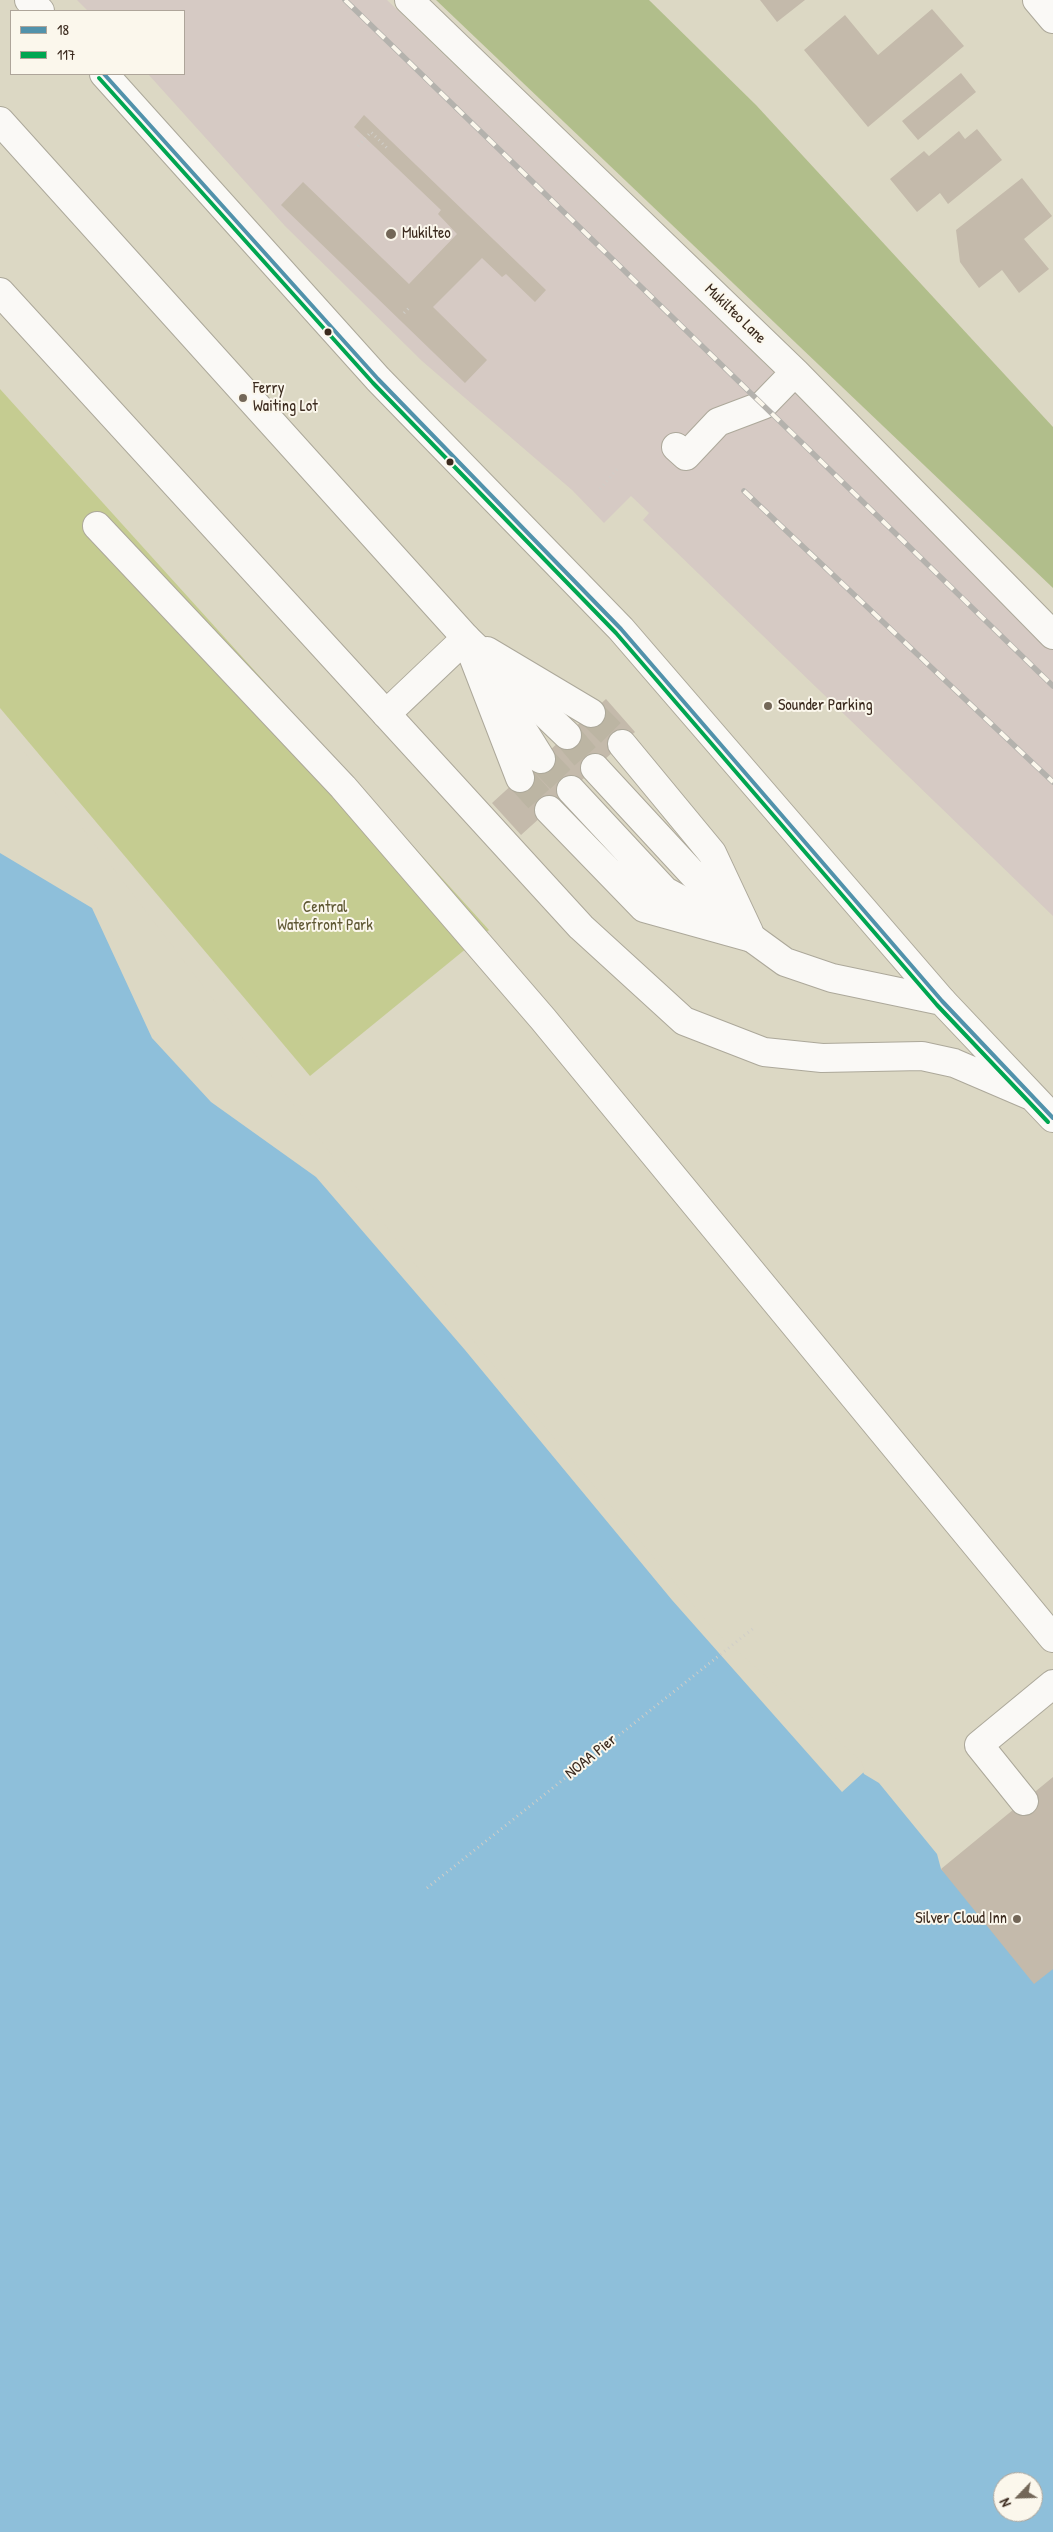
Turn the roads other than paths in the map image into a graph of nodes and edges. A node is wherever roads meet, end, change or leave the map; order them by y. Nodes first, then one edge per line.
1 (29, 0) edge
2 (409, 0) edge
3 (1037, 0) edge
4 (39, 10) edge
5 (1053, 19) edge
6 (105, 75) edge
7 (0, 121) edge
8 (0, 292) edge
9 (796, 372) junction
10 (676, 447) dead end
11 (97, 526) dead end
12 (1053, 635) edge
13 (466, 638) junction
14 (591, 713) tunnel mouth
15 (386, 714) junction
16 (567, 735) tunnel mouth
17 (622, 744) tunnel mouth
18 (541, 759) tunnel mouth
19 (595, 768) tunnel mouth
20 (520, 778) tunnel mouth
21 (571, 790) tunnel mouth
22 (550, 810) tunnel mouth
23 (752, 938) junction
24 (942, 1002) junction
25 (1031, 1096) junction
26 (1053, 1118) edge
27 (1053, 1638) edge
28 (1053, 1684) edge
29 (1024, 1801) dead end

1 - 4 main road
2 - 9 main road, Mukilteo Lane
3 - 5 main road
6 - 24 main road
7 - 13 main road
8 - 15 main road
9 - 10 main road
9 - 12 main road, Mukilteo Lane
11 - 27 main road
13 - 14 main road
13 - 15 main road
13 - 16 main road
13 - 18 main road
13 - 20 main road
15 - 25 main road
17 - 23 main road
19 - 23 main road
21 - 23 main road
22 - 23 main road
23 - 24 main road
24 - 25 main road
25 - 26 main road
28 - 29 main road

